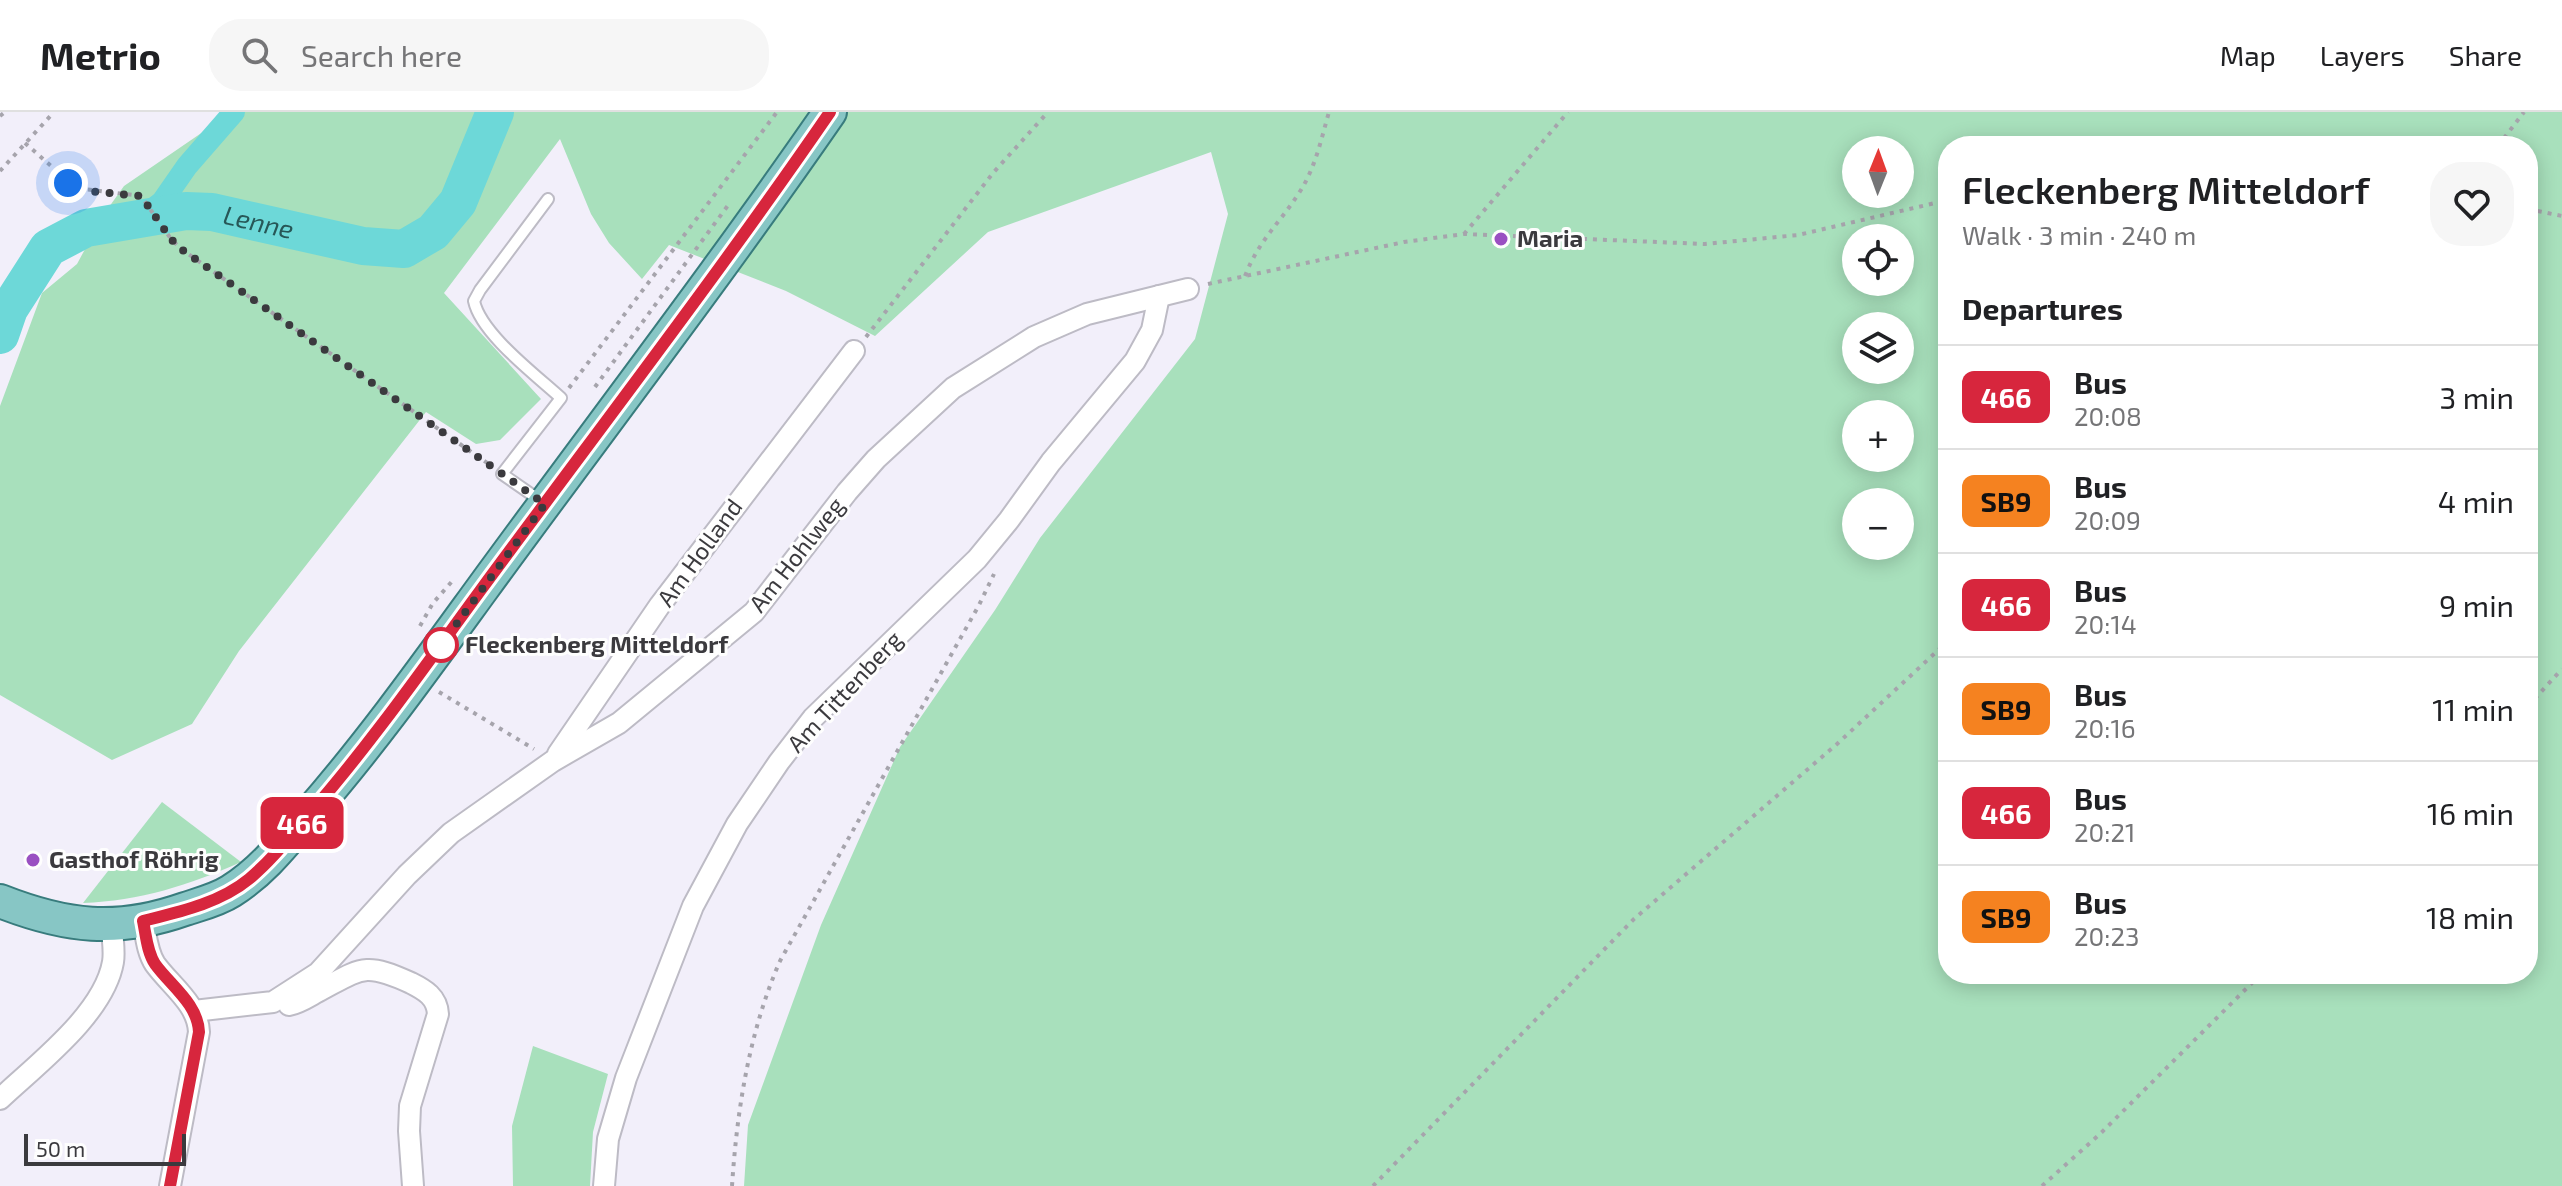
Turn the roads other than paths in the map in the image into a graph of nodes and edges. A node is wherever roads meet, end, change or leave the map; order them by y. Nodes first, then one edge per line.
1 (830, 112) edge
2 (548, 199) dead end
3 (1188, 289) road end
4 (1159, 296) junction
5 (854, 351) road end
6 (545, 504) junction
7 (553, 761) junction
8 (0, 901) edge
9 (128, 923) junction
10 (273, 1002) junction
11 (194, 1011) junction
12 (0, 1099) edge
13 (170, 1186) edge
14 (413, 1186) edge
15 (604, 1186) edge

1 - 6 main road
2 - 6 lane
3 - 4 street, Am Hohlweg
4 - 7 street, Am Hohlweg
4 - 15 street, Am Tittenberg
5 - 7 street, Am Holland
6 - 9 main road
7 - 10 street, Am Hohlweg
8 - 9 main road
9 - 11 street
9 - 12 street
10 - 11 street, Am Hohlweg
10 - 14 street
11 - 13 street

